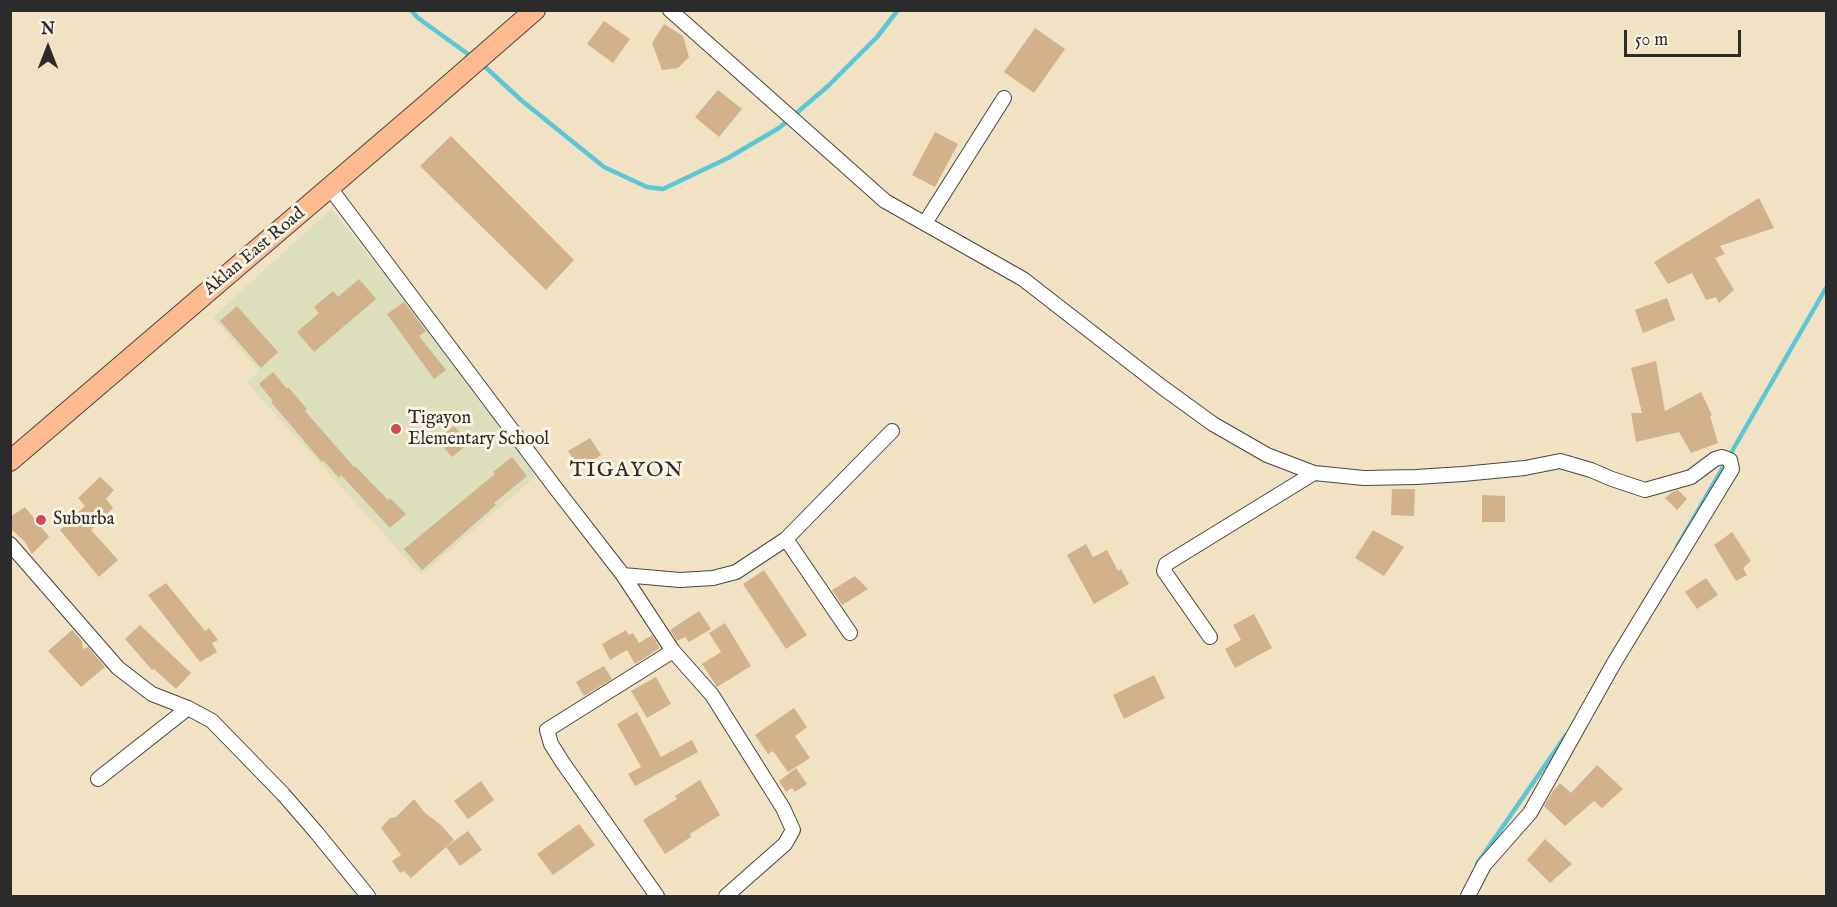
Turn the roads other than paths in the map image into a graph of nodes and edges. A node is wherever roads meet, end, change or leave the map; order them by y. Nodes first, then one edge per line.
1 (535, 10) edge
2 (670, 10) edge
3 (1004, 98) dead end
4 (330, 188) junction
5 (926, 224) junction
6 (892, 431) dead end
7 (10, 461) edge
8 (1314, 474) junction
9 (786, 540) junction
10 (10, 544) edge
11 (623, 575) junction
12 (850, 633) dead end
13 (1210, 637) dead end
14 (673, 651) junction
15 (188, 708) junction
16 (98, 779) dead end
17 (368, 897) edge
18 (657, 897) edge
19 (726, 897) edge
20 (1468, 897) edge

1 - 4 main road, Aklan East Road
2 - 5 street
3 - 5 street
4 - 7 main road, Aklan East Road
4 - 11 street
5 - 8 street
6 - 9 street
8 - 13 street
8 - 20 street
9 - 11 street
9 - 12 street
10 - 15 street
11 - 14 street
14 - 18 street
14 - 19 street
15 - 16 street
15 - 17 street

